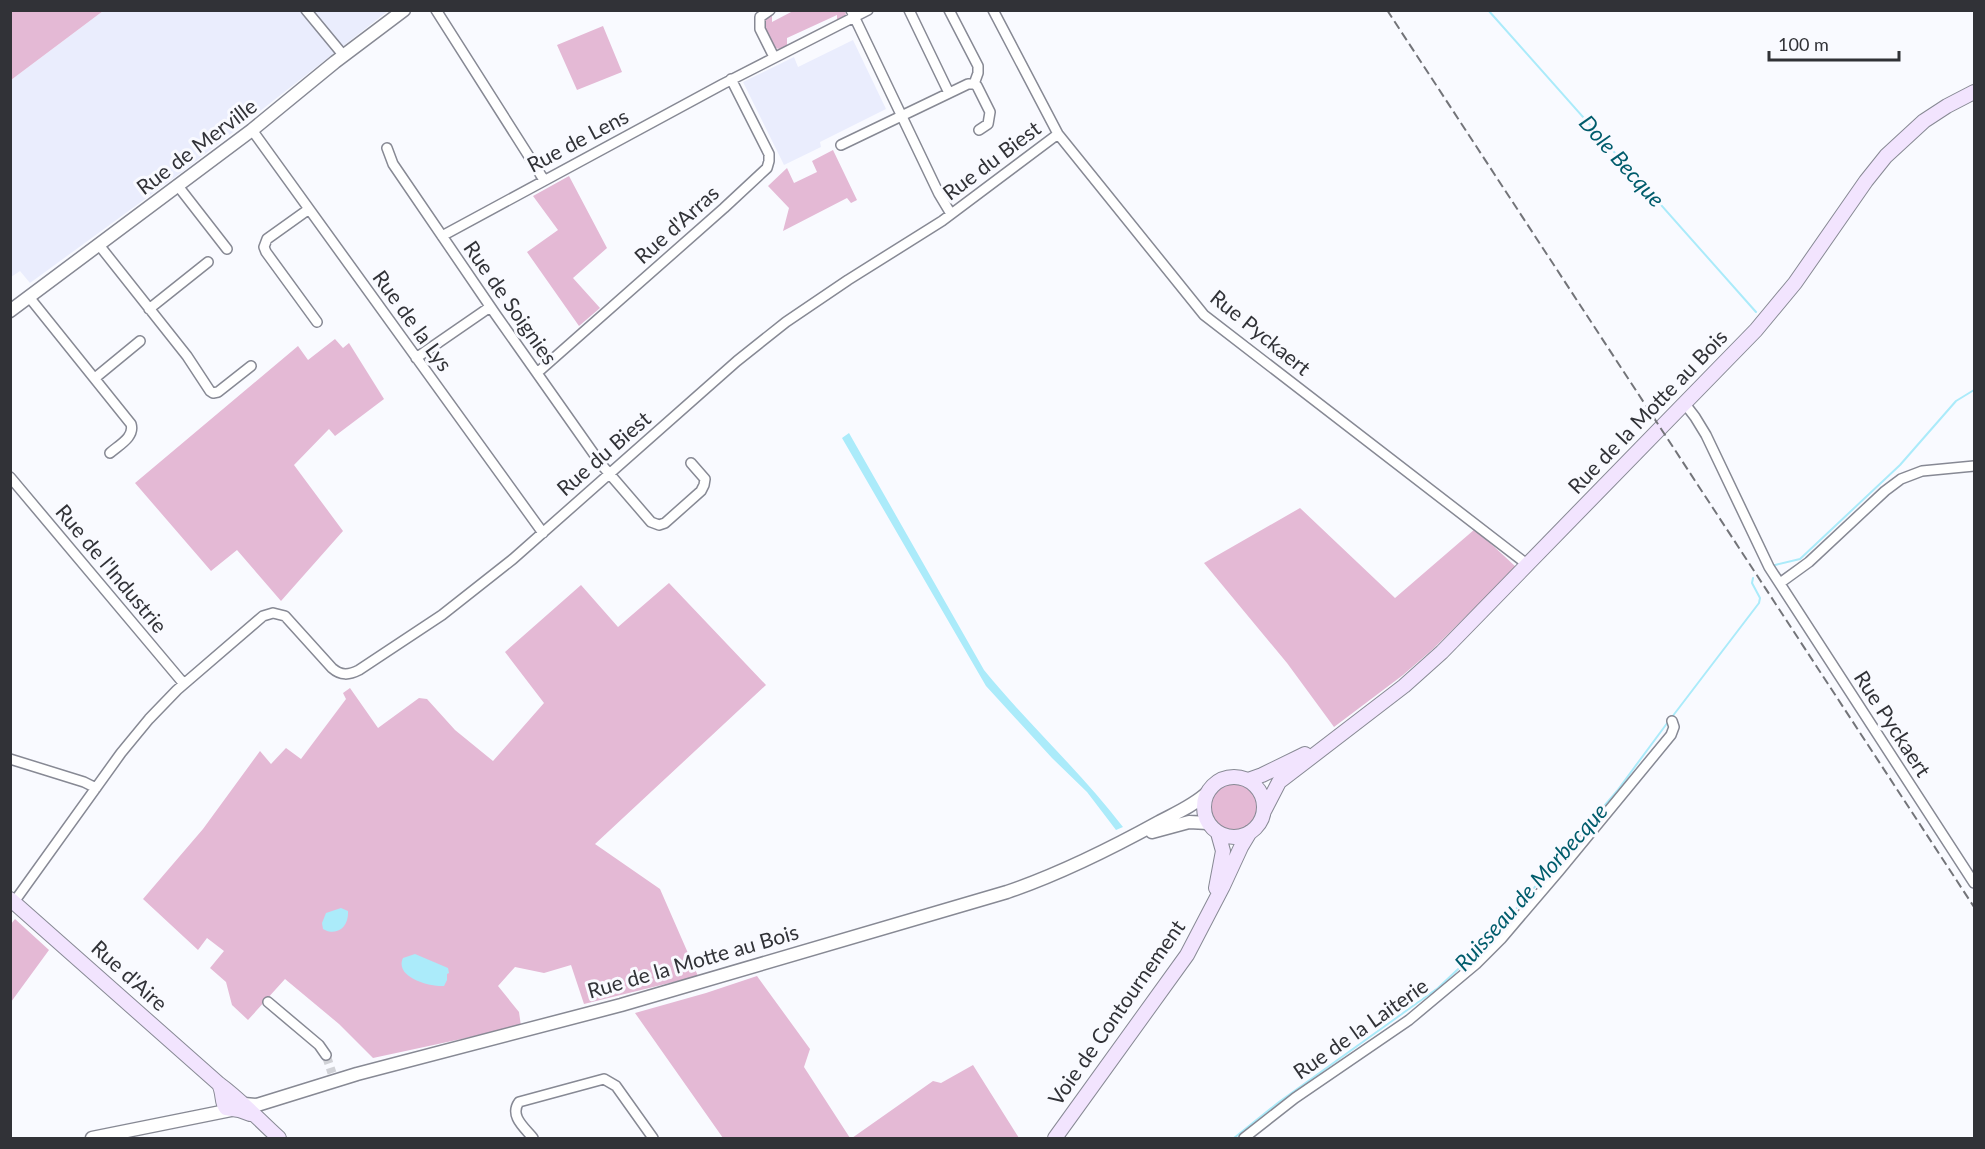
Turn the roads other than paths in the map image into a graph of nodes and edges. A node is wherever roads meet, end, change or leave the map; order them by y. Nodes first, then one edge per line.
1 (306, 10) edge
2 (404, 10) edge
3 (436, 10) edge
4 (770, 10) edge
5 (868, 10) edge
6 (909, 10) edge
7 (949, 10) edge
8 (993, 10) edge
9 (852, 14) edge
10 (344, 56) junction
11 (774, 57) junction
12 (731, 79) junction
13 (974, 84) junction
14 (1974, 92) edge
15 (950, 93) junction
16 (901, 116) junction
17 (252, 130) junction
18 (979, 130) dead end
19 (1058, 134) junction
20 (841, 145) dead end
21 (387, 148) dead end
22 (544, 180) junction
23 (178, 186) junction
24 (309, 209) junction
25 (951, 214) junction
26 (442, 236) junction
27 (99, 244) junction
28 (227, 249) dead end
29 (207, 262) dead end
30 (29, 297) junction
31 (490, 307) junction
32 (149, 309) junction
33 (10, 311) edge
34 (317, 322) dead end
35 (140, 341) dead end
36 (416, 358) junction
37 (251, 366) dead end
38 (537, 373) junction
39 (95, 378) junction
40 (1685, 404) junction
41 (110, 453) dead end
42 (691, 463) dead end
43 (1974, 466) edge
44 (609, 475) junction
45 (10, 477) edge
46 (543, 533) junction
47 (1528, 565) junction
48 (1780, 583) junction
49 (184, 684) junction
50 (1672, 721) dead end
51 (1328, 742) junction
52 (10, 759) edge
53 (1248, 780) junction
54 (96, 788) junction
55 (1207, 793) junction
56 (1264, 811) junction
57 (1214, 828) junction
58 (1250, 832) junction
59 (1133, 837) junction
60 (1974, 883) edge
61 (12, 901) edge
62 (1211, 910) junction
63 (268, 1002) dead end
64 (326, 1055) tunnel mouth
65 (240, 1106) junction
66 (92, 1138) edge
67 (279, 1138) edge
68 (533, 1138) edge
69 (653, 1138) edge
70 (1055, 1138) edge
71 (1244, 1138) edge

1 - 10 street
2 - 10 street, Rue de Merville
3 - 22 street
4 - 11 street
5 - 9 street, Rue de Lens
6 - 15 street
7 - 13 street
8 - 19 street, Rue Pyckaert
9 - 11 street, Rue de Lens
9 - 16 street
10 - 17 street, Rue de Merville
11 - 12 street, Rue de Lens
12 - 22 street, Rue de Lens
12 - 38 street, Rue d'Arras
13 - 15 street
13 - 18 street
14 - 40 main road, Rue de la Motte au Bois
15 - 16 street
16 - 20 street
16 - 25 street
17 - 23 street, Rue de Merville
17 - 24 street, Rue de la Lys
19 - 25 street, Rue du Biest
19 - 47 street, Rue Pyckaert
21 - 26 street, Rue de Soignies
22 - 26 street, Rue de Lens
23 - 27 street, Rue de Merville
23 - 28 street
24 - 34 street
24 - 36 street, Rue de la Lys
25 - 44 street, Rue du Biest
26 - 31 street, Rue de Soignies
27 - 30 street, Rue de Merville
27 - 32 street
29 - 32 street
30 - 33 street, Rue de Merville
30 - 39 street
31 - 36 street
31 - 38 street, Rue de Soignies
32 - 37 street
35 - 39 street
36 - 46 street, Rue de la Lys
38 - 44 street, Rue de Soignies
39 - 41 street
40 - 47 main road, Rue de la Motte au Bois
40 - 48 street, Rue Pyckaert
42 - 44 street, Rue de Soignies
43 - 48 street
44 - 46 street, Rue du Biest
45 - 49 street, Rue de l'Industrie
46 - 49 street, Rue du Biest
47 - 51 main road, Rue de la Motte au Bois
48 - 60 street, Rue Pyckaert
49 - 54 street
50 - 71 street, Rue de la Laiterie
51 - 53 main road, Rue de la Motte au Bois
51 - 56 main road, Rue de la Motte au Bois
52 - 54 street
53 - 55 main road
53 - 56 main road
54 - 61 street
55 - 57 main road
55 - 59 street, Rue de la Motte au Bois
56 - 58 main road
57 - 58 main road
57 - 59 street, Rue de la Motte au Bois
57 - 62 main road
58 - 62 main road
59 - 65 street, Rue de la Motte au Bois
61 - 65 main road, Rue d'Aire
62 - 70 main road, Voie de Contournement
63 - 64 street
65 - 66 street, Rue de la Motte au Bois
65 - 67 main road, Rue d'Aire
68 - 69 street

